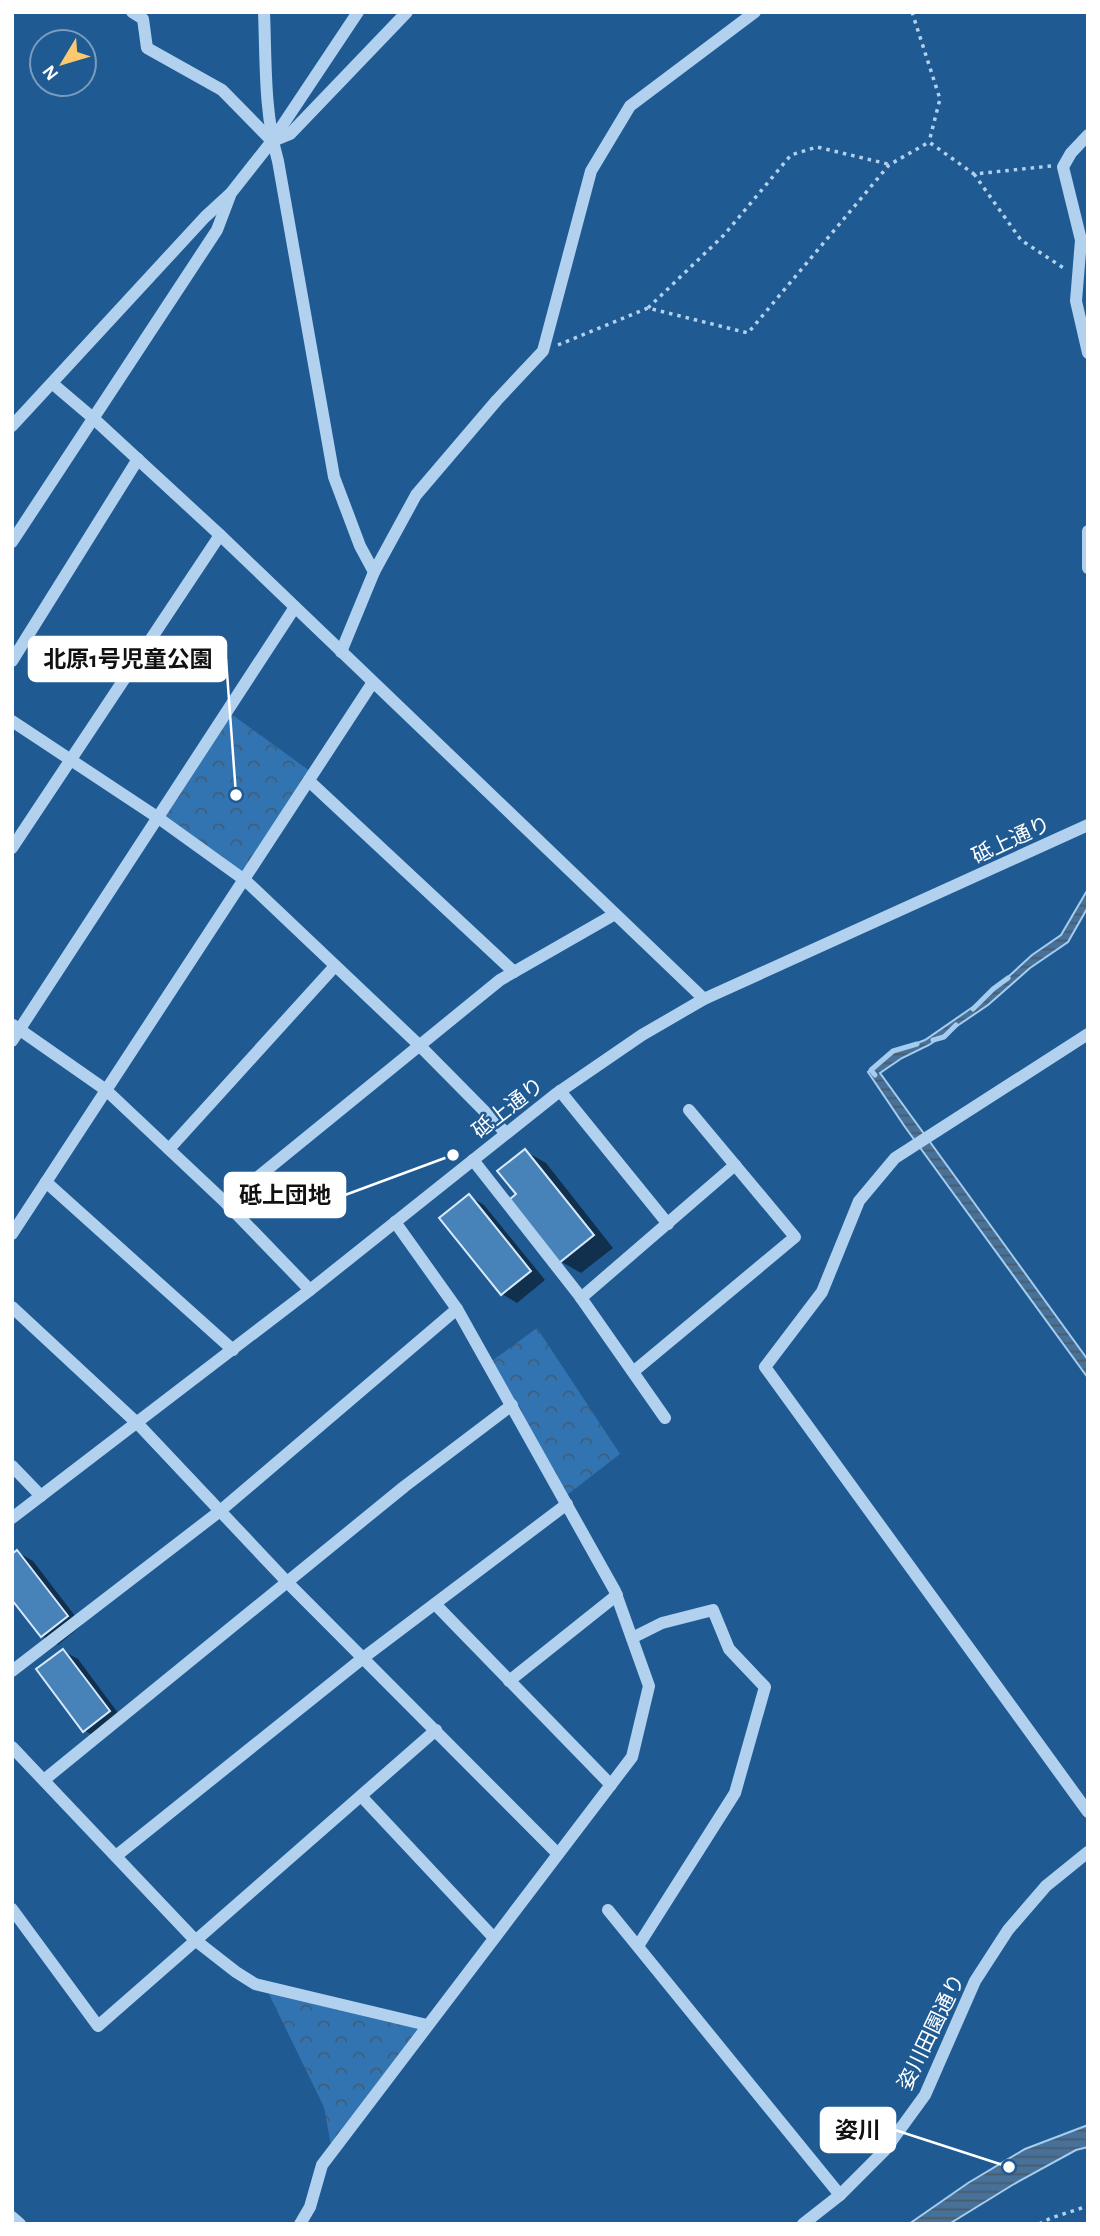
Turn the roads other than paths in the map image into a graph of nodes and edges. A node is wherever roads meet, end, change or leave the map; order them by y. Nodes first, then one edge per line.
1 (132, 12) edge
2 (264, 12) edge
3 (358, 12) edge
4 (407, 12) edge
5 (755, 12) edge
6 (1088, 135) edge
7 (272, 141) junction
8 (231, 193) junction
9 (1088, 353) edge
10 (53, 384) junction
11 (93, 418) junction
12 (12, 426) edge
13 (138, 459) junction
14 (1088, 531) edge
15 (220, 536) junction
16 (12, 542) edge
17 (1088, 568) edge
18 (374, 572) junction
19 (295, 607) junction
20 (341, 652) junction
21 (12, 662) edge
22 (373, 682) junction
23 (12, 720) edge
24 (70, 760) junction
25 (309, 781) junction
26 (157, 817) junction
27 (1088, 825) edge
28 (12, 848) edge
29 (246, 881) junction
30 (615, 914) junction
31 (335, 966) junction
32 (514, 972) junction
33 (704, 999) junction
34 (15, 1032) edge
35 (1088, 1034) edge
36 (419, 1045) junction
37 (106, 1090) junction
38 (560, 1091) junction
39 (689, 1110) dead end
40 (506, 1133) junction
41 (169, 1149) junction
42 (473, 1160) junction
43 (735, 1165) junction
44 (46, 1182) junction
45 (226, 1203) junction
46 (395, 1223) junction
47 (668, 1223) junction
48 (12, 1234) edge
49 (310, 1290) junction
50 (581, 1298) junction
51 (12, 1307) edge
52 (457, 1309) junction
53 (233, 1350) junction
54 (633, 1372) junction
55 (512, 1405) junction
56 (665, 1418) dead end
57 (138, 1424) junction
58 (12, 1466) edge
59 (41, 1496) junction
60 (567, 1504) junction
61 (220, 1511) junction
62 (12, 1518) edge
63 (288, 1583) junction
64 (617, 1595) junction
65 (435, 1604) junction
66 (632, 1638) junction
67 (363, 1658) junction
68 (12, 1671) edge
69 (509, 1681) junction
70 (436, 1730) junction
71 (12, 1747) edge
72 (44, 1780) junction
73 (611, 1785) junction
74 (361, 1796) junction
75 (1088, 1812) edge
76 (1088, 1852) edge
77 (558, 1854) junction
78 (116, 1856) junction
79 (12, 1909) edge
80 (608, 1910) dead end
81 (494, 1938) junction
82 (195, 1940) junction
83 (638, 1947) junction
84 (427, 2025) junction
85 (840, 2195) junction
86 (12, 2217) edge
87 (20, 2224) edge
88 (300, 2224) edge
89 (803, 2224) edge

1 - 7 street
2 - 7 street
3 - 7 street
4 - 7 street
5 - 18 street
6 - 9 street
7 - 8 street
7 - 18 street
8 - 10 street
8 - 11 street
10 - 11 street
10 - 12 street
11 - 13 street
11 - 16 street
13 - 15 street
13 - 21 street
14 - 17 street
15 - 19 street
15 - 24 street
18 - 20 street
19 - 20 street
19 - 26 street
20 - 22 street
22 - 25 street
22 - 30 street
23 - 24 street
24 - 26 street
24 - 28 street
25 - 29 street
25 - 32 street
26 - 29 street
26 - 34 street
27 - 33 street, 砥上通り
29 - 31 street
29 - 37 street
30 - 32 street
30 - 33 street
31 - 36 street
31 - 41 street
32 - 36 street
33 - 38 street, 砥上通り
34 - 37 street
35 - 75 street
36 - 40 street
36 - 45 street
37 - 41 street
37 - 44 street
38 - 40 street, 砥上通り
38 - 47 street
39 - 43 street
40 - 42 street, 砥上通り
41 - 45 street
42 - 46 street, 砥上通り
42 - 50 street
43 - 47 street
43 - 54 street
44 - 48 street
44 - 53 street
45 - 49 street
46 - 49 street, 砥上通り
46 - 52 street
47 - 50 street
49 - 53 street, 砥上通り
50 - 54 street
51 - 57 street
52 - 55 street
52 - 61 street
53 - 57 street, 砥上通り
54 - 56 street
55 - 60 street
55 - 63 street
57 - 59 street, 砥上通り
57 - 61 street
58 - 59 street
59 - 62 street, 砥上通り
60 - 64 street
60 - 65 street
61 - 63 street
61 - 68 street
63 - 67 street
63 - 72 street
64 - 66 street
64 - 69 street
65 - 67 street
65 - 69 street
66 - 73 street
66 - 83 street
67 - 70 street
67 - 78 street
69 - 73 street
70 - 74 street
70 - 77 street
71 - 72 street
72 - 78 street
73 - 77 street
74 - 81 street
74 - 82 street
76 - 85 street, 姿川田園通り
77 - 81 street
78 - 82 street
79 - 82 street
80 - 83 street
81 - 84 street
82 - 84 street
83 - 85 street
84 - 88 street
85 - 89 street, 姿川田園通り
86 - 87 street

